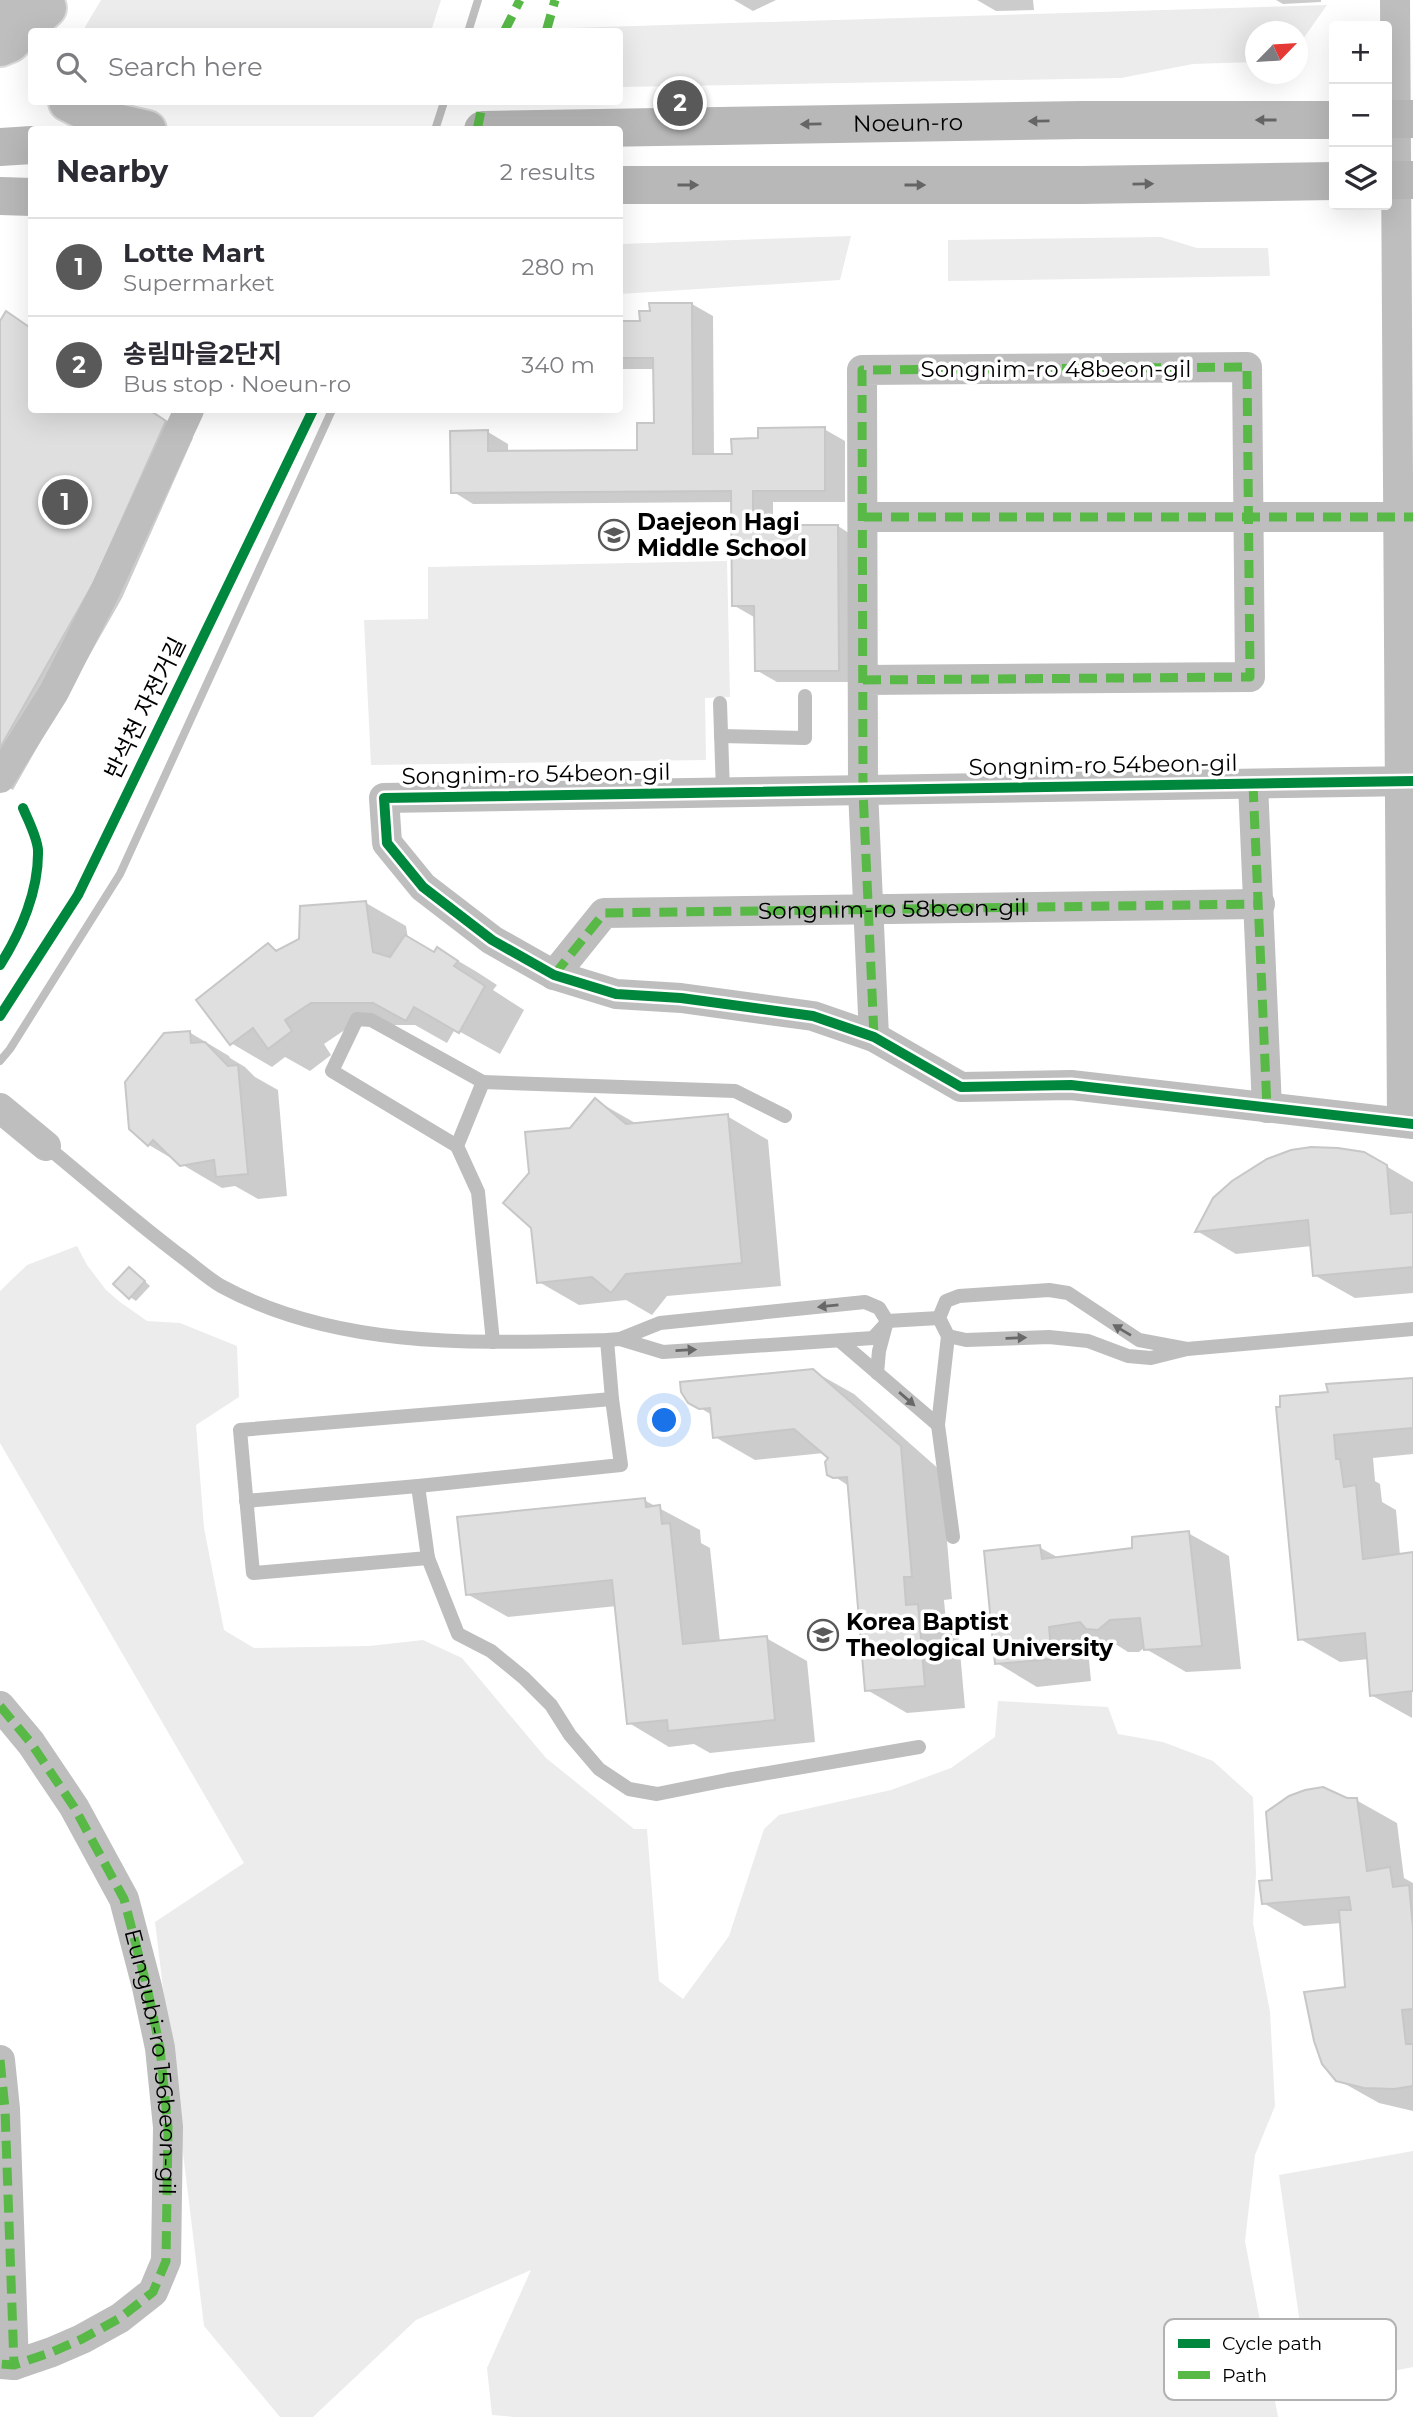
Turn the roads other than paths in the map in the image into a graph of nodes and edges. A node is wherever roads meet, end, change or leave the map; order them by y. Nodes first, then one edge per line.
1 (1395, 0) edge
2 (28, 20) edge
3 (0, 79) edge
4 (74, 105) edge
5 (1399, 119) edge
6 (1329, 120) edge
7 (130, 126) edge
8 (623, 127) edge
9 (28, 145) edge
10 (0, 147) edge
11 (1399, 180) edge
12 (1329, 181) edge
13 (623, 185) edge
14 (0, 197) edge
15 (28, 197) edge
16 (188, 413) edge
17 (864, 517) junction
18 (1248, 517) junction
19 (1406, 517) edge
20 (863, 680) junction
21 (804, 696) dead end
22 (720, 703) dead end
23 (722, 736) junction
24 (0, 778) edge
25 (1407, 782) edge
26 (1253, 784) junction
27 (863, 790) junction
28 (723, 792) junction
29 (1260, 904) junction
30 (868, 908) junction
31 (554, 975) junction
32 (874, 1037) junction
33 (483, 1082) junction
34 (0, 1108) edge
35 (1268, 1108) junction
36 (785, 1116) dead end
37 (1408, 1122) edge
38 (46, 1146) joint
39 (457, 1146) junction
40 (939, 1318) junction
41 (887, 1321) junction
42 (1413, 1329) edge
43 (948, 1336) junction
44 (613, 1340) junction
45 (840, 1341) junction
46 (493, 1342) junction
47 (1187, 1349) junction
48 (877, 1373) junction
49 (612, 1399) junction
50 (938, 1425) junction
51 (418, 1486) junction
52 (246, 1501) junction
53 (953, 1537) dead end
54 (428, 1558) junction
55 (0, 1706) edge
56 (919, 1747) dead end
57 (0, 2060) edge
58 (7, 2364) edge

1 - 5 street
2 - 3 main road
4 - 7 main road
5 - 11 street
6 -> 8 street, Noeun-ro
9 - 10 street
11 - 19 street
13 -> 12 street
14 - 15 street
16 - 24 street
17 - 18 street
17 - 18 street, Songnim-ro 48beon-gil
17 - 20 street, Songnim-ro 48beon-gil
18 - 19 street
18 - 20 street, Songnim-ro 48beon-gil
19 - 25 street
20 - 27 street, Songnim-ro 48beon-gil
21 - 23 lane
22 - 23 lane
23 - 28 lane
25 - 26 street, Songnim-ro 54beon-gil
25 - 37 street
26 - 27 street, Songnim-ro 54beon-gil
26 - 29 street, Songnim-ro 54beon-gil
27 - 28 street, Songnim-ro 54beon-gil
27 - 30 street, Songnim-ro 48beon-gil
28 - 31 street, Songnim-ro 54beon-gil
29 - 30 street, Songnim-ro 58beon-gil
29 - 35 street, Songnim-ro 54beon-gil
30 - 31 street, Songnim-ro 58beon-gil
30 - 32 street, Songnim-ro 48beon-gil
31 - 32 street, Songnim-ro 54beon-gil
32 - 35 street, Songnim-ro 54beon-gil
33 - 36 lane
33 - 39 lane
33 - 39 lane
34 - 38 street
35 - 37 street, Songnim-ro 54beon-gil
38 - 46 lane
39 - 46 lane
40 - 41 lane
40 - 43 lane
47 -> 40 lane
41 -> 44 lane
41 - 45 lane
41 - 48 lane
42 - 47 lane
43 -> 47 lane
43 - 50 lane
44 -> 45 lane
44 - 46 lane
44 - 49 lane
45 - 48 lane
48 -> 50 lane
49 - 51 lane
49 - 52 lane
50 - 53 lane
51 - 52 lane
51 - 54 lane
52 - 54 lane
54 - 56 lane
55 - 58 street, Eungubi-ro 156beon-gil
57 - 58 street, Eungubi-ro 156beon-gil

